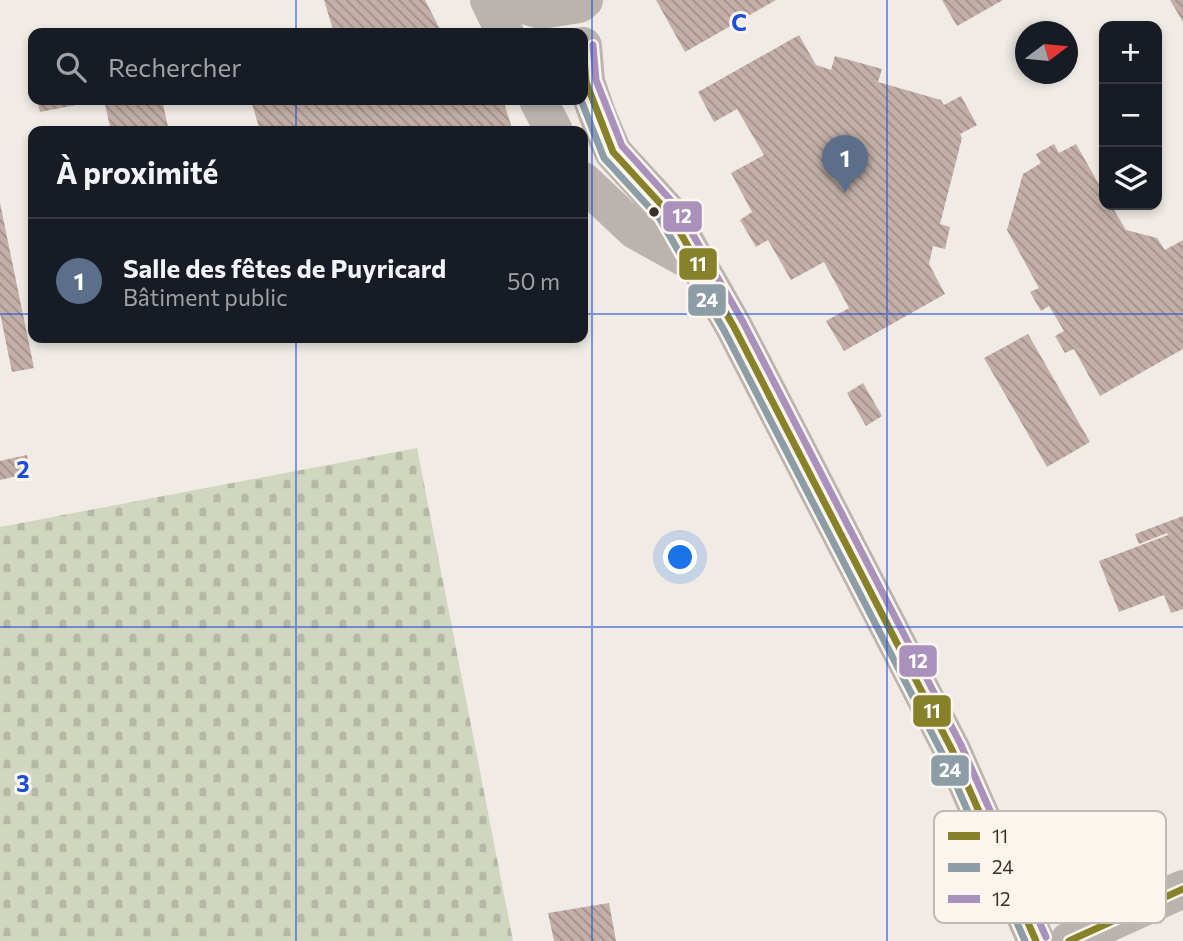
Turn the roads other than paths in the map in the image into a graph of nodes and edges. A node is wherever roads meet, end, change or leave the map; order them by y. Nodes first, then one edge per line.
1 (489, 0) edge
2 (507, 0) edge
3 (581, 12) edge
4 (503, 28) edge
5 (588, 88) edge
6 (541, 105) edge
7 (551, 126) edge
8 (588, 186) edge
9 (698, 265) junction
10 (979, 811) edge
11 (1183, 889) edge
12 (1166, 897) edge
13 (1028, 923) edge
14 (1108, 923) edge
15 (1036, 941) edge
16 (1069, 941) edge

1 - 4 street
2 - 3 street
5 - 9 street
6 - 7 street
8 - 9 street
9 - 10 street
11 - 12 street
13 - 15 street
14 - 16 street

